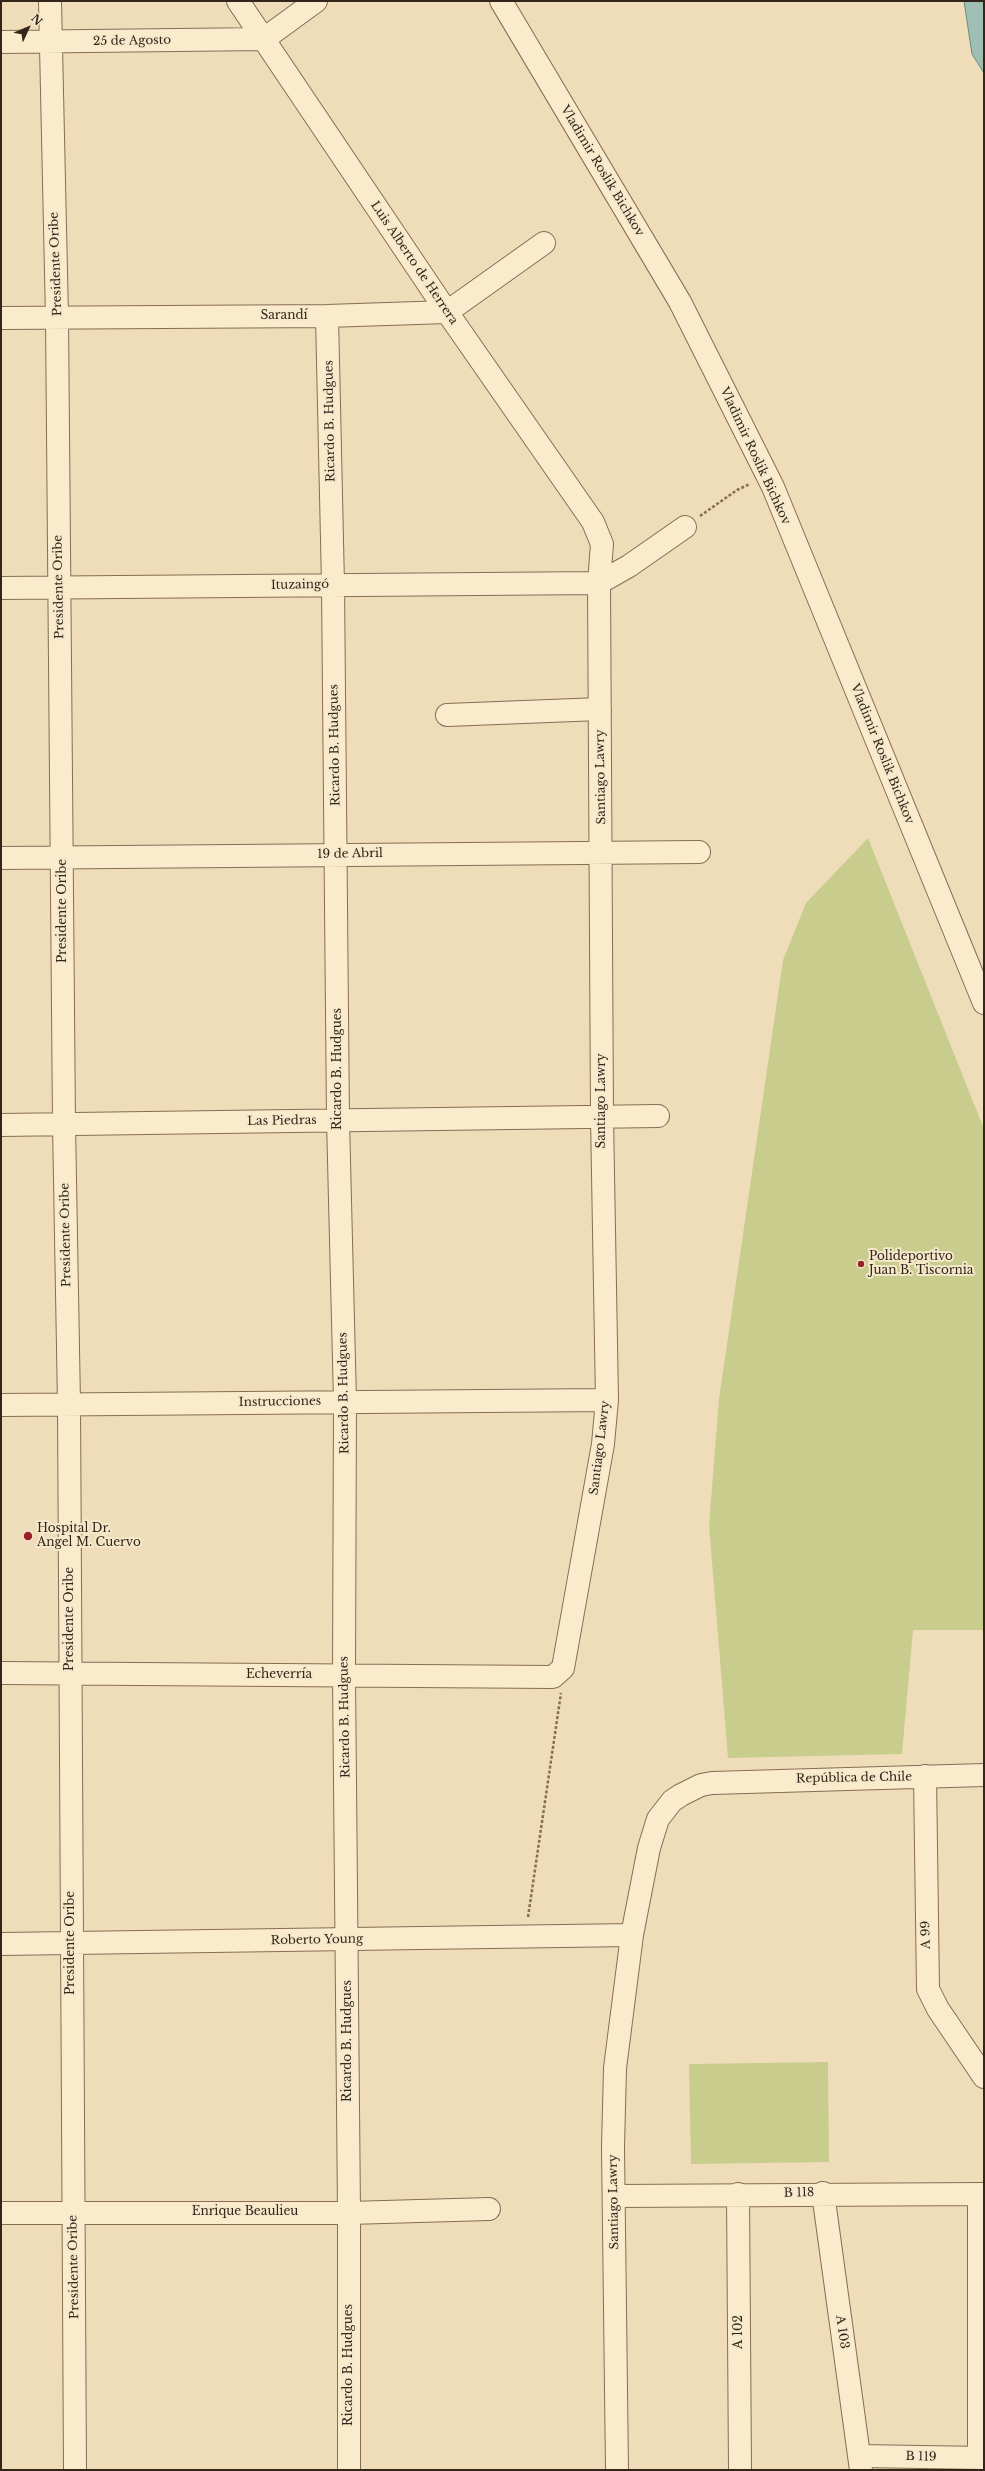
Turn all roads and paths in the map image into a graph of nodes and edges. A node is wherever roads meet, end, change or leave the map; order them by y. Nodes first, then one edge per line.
1 (50, 1) edge
2 (238, 1) edge
3 (316, 1) edge
4 (501, 1) edge
5 (264, 39) junction
6 (50, 41) junction
7 (1, 42) edge
8 (544, 243) dead end
9 (447, 312) junction
10 (328, 316) junction
11 (57, 317) junction
12 (1, 318) edge
13 (767, 476) junction
14 (593, 522) joint
15 (685, 527) joint
16 (599, 583) junction
17 (333, 585) junction
18 (59, 587) junction
19 (1, 588) edge
20 (600, 709) junction
21 (447, 715) dead end
22 (602, 852) junction
23 (699, 852) dead end
24 (337, 854) junction
25 (1, 858) edge
26 (62, 858) junction
27 (984, 1003) edge
28 (658, 1116) dead end
29 (602, 1117) junction
30 (338, 1120) junction
31 (64, 1124) junction
32 (1, 1125) edge
33 (607, 1400) junction
34 (345, 1401) junction
35 (68, 1404) junction
36 (1, 1405) edge
37 (1, 1673) edge
38 (70, 1675) junction
39 (344, 1675) junction
40 (557, 1675) junction
41 (984, 1775) edge
42 (925, 1776) junction
43 (632, 1935) junction
44 (525, 1937) junction
45 (348, 1939) junction
46 (71, 1943) junction
47 (1, 1944) edge
48 (984, 2077) edge
49 (823, 2193) junction
50 (738, 2194) junction
51 (982, 2194) edge
52 (614, 2196) junction
53 (489, 2209) dead end
54 (73, 2212) junction
55 (1, 2213) edge
56 (350, 2213) junction
57 (981, 2458) edge
58 (860, 2463) edge
59 (75, 2470) edge
60 (349, 2470) edge
61 (617, 2470) edge
62 (740, 2470) edge

1 - 6 street, Presidente Oribe
2 - 5 street, Luis Alberto de Herrera
3 - 5 street
4 - 13 street, Vladimir Roslik Bichkov
5 - 6 street, 25 de Agosto
5 - 9 street, Luis Alberto de Herrera
6 - 7 street, 25 de Agosto
6 - 11 street, Presidente Oribe
8 - 9 street
9 - 10 street, Sarandí
9 - 14 street, Luis Alberto de Herrera
10 - 11 street, Sarandí
10 - 17 street, Ricardo B. Hudgues
11 - 12 street, Sarandí
11 - 18 street, Presidente Oribe
13 - 15 path
13 - 27 street, Vladimir Roslik Bichkov
14 - 16 street, Santiago Lawry
15 - 16 street
16 - 17 street, Ituzaingó
16 - 20 street, Santiago Lawry
17 - 18 street, Ituzaingó
17 - 24 street, Ricardo B. Hudgues
18 - 19 street, Ituzaingó
18 - 26 street, Presidente Oribe
20 - 21 street
20 - 22 street, Santiago Lawry
22 - 23 street, 19 de Abril
22 - 24 street, 19 de Abril
22 - 29 street, Santiago Lawry
24 - 26 street, 19 de Abril
24 - 30 street, Ricardo B. Hudgues
25 - 26 street, 19 de Abril
26 - 31 street, Presidente Oribe
28 - 29 street, Las Piedras
29 - 30 street, Las Piedras
29 - 33 street, Santiago Lawry
30 - 31 street, Las Piedras
30 - 34 street, Ricardo B. Hudgues
31 - 32 street, Las Piedras
31 - 35 street, Presidente Oribe
33 - 34 street, Instrucciones
33 - 40 street, Santiago Lawry
34 - 35 street, Instrucciones
34 - 39 street, Ricardo B. Hudgues
35 - 36 street, Instrucciones
35 - 38 street, Presidente Oribe
37 - 38 street, Echeverría
38 - 39 street, Echeverría
38 - 46 street, Presidente Oribe
39 - 40 street, Echeverría
39 - 45 street, Ricardo B. Hudgues
40 - 44 path
41 - 42 street, República de Chile
42 - 43 street, República de Chile
42 - 48 street, A 99
43 - 44 street, Roberto Young
43 - 52 street, Santiago Lawry
44 - 45 street, Roberto Young
45 - 46 street, Roberto Young
45 - 56 street, Ricardo B. Hudgues
46 - 47 street, Roberto Young
46 - 54 street, Presidente Oribe
49 - 50 street, B 118
49 - 51 street, B 118
49 - 58 street, A 103
50 - 52 street, B 118
50 - 62 street, A 102
51 - 57 street
52 - 61 street, Santiago Lawry
53 - 56 street, Enrique Beaulieu
54 - 55 street, Enrique Beaulieu
54 - 56 street, Enrique Beaulieu
54 - 59 street, Presidente Oribe
56 - 60 street, Ricardo B. Hudgues
57 - 58 street, B 119

